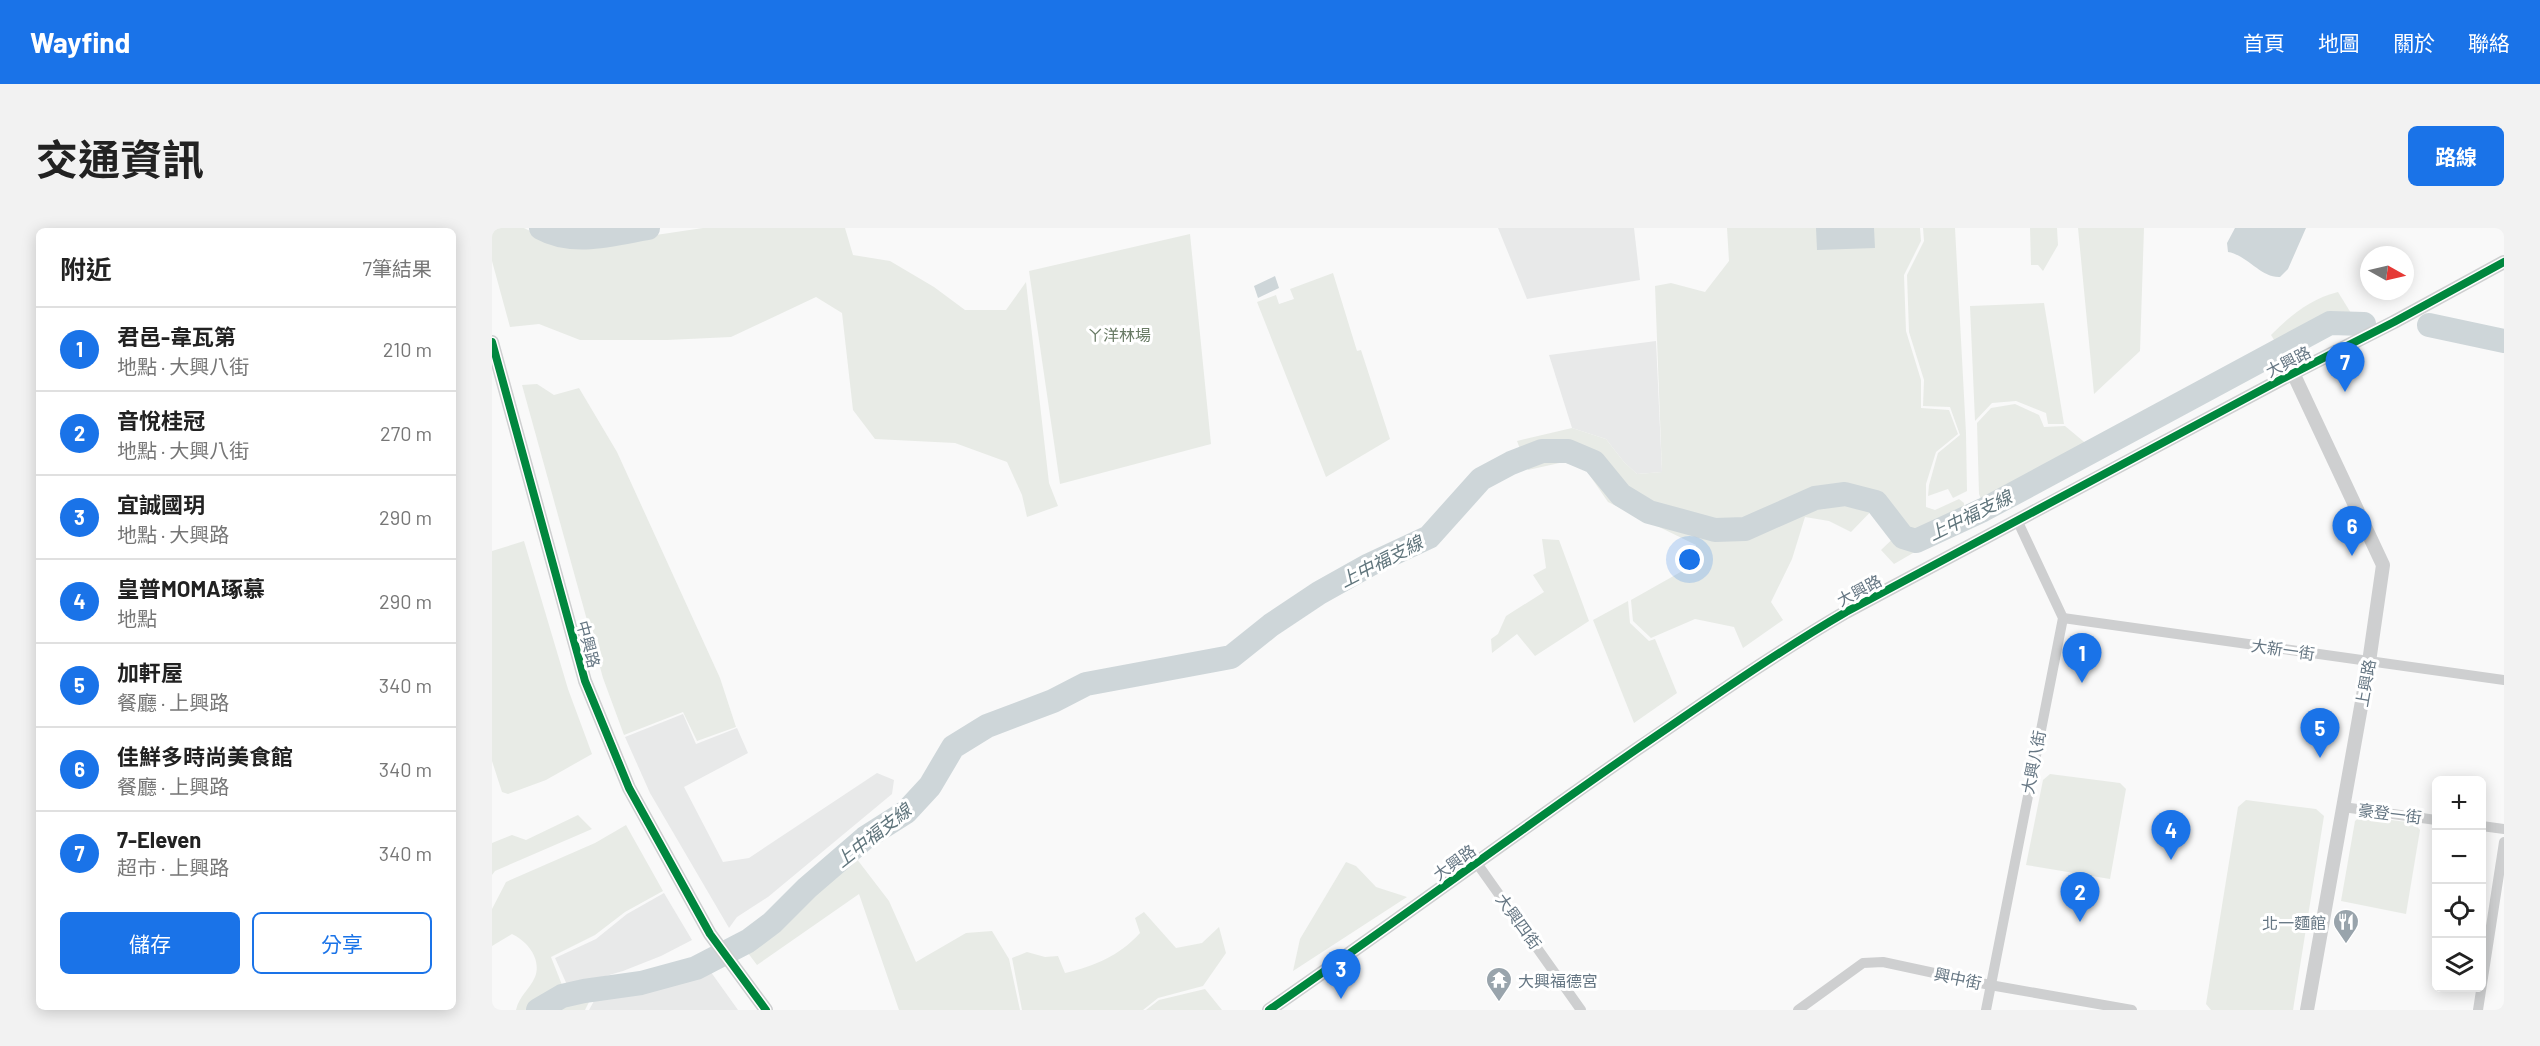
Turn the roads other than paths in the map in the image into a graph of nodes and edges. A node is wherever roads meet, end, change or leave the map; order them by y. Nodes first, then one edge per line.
1 (2504, 262) edge
2 (492, 342) edge
3 (2293, 373) junction
4 (2018, 522) junction
5 (2063, 618) junction
6 (2368, 662) junction
7 (2504, 681) edge
8 (2343, 807) junction
9 (2432, 819) edge
10 (2486, 827) edge
11 (2504, 829) edge
12 (2504, 842) edge
13 (1476, 862) junction
14 (1990, 986) junction
15 (766, 1010) edge
16 (1269, 1010) edge
17 (1581, 1010) edge
18 (1798, 1010) edge
19 (1986, 1010) edge
20 (2132, 1010) edge
21 (2307, 1010) edge
22 (2478, 1010) edge

1 - 3 street, 大興路
2 - 15 street, 中興路
3 - 4 street, 大興路
3 - 6 street, 上興路
4 - 5 street
4 - 13 street, 大興路
5 - 6 street, 大新一街
5 - 14 street, 大興八街
6 - 7 street, 大新一街
6 - 8 street, 上興路
8 - 9 street, 豪登一街
8 - 21 street, 上興路
10 - 11 street
12 - 22 street
13 - 16 street, 大興路
13 - 17 street, 大興四街
14 - 18 street, 興中街
14 - 19 street, 大興八街
14 - 20 street, 興中街

